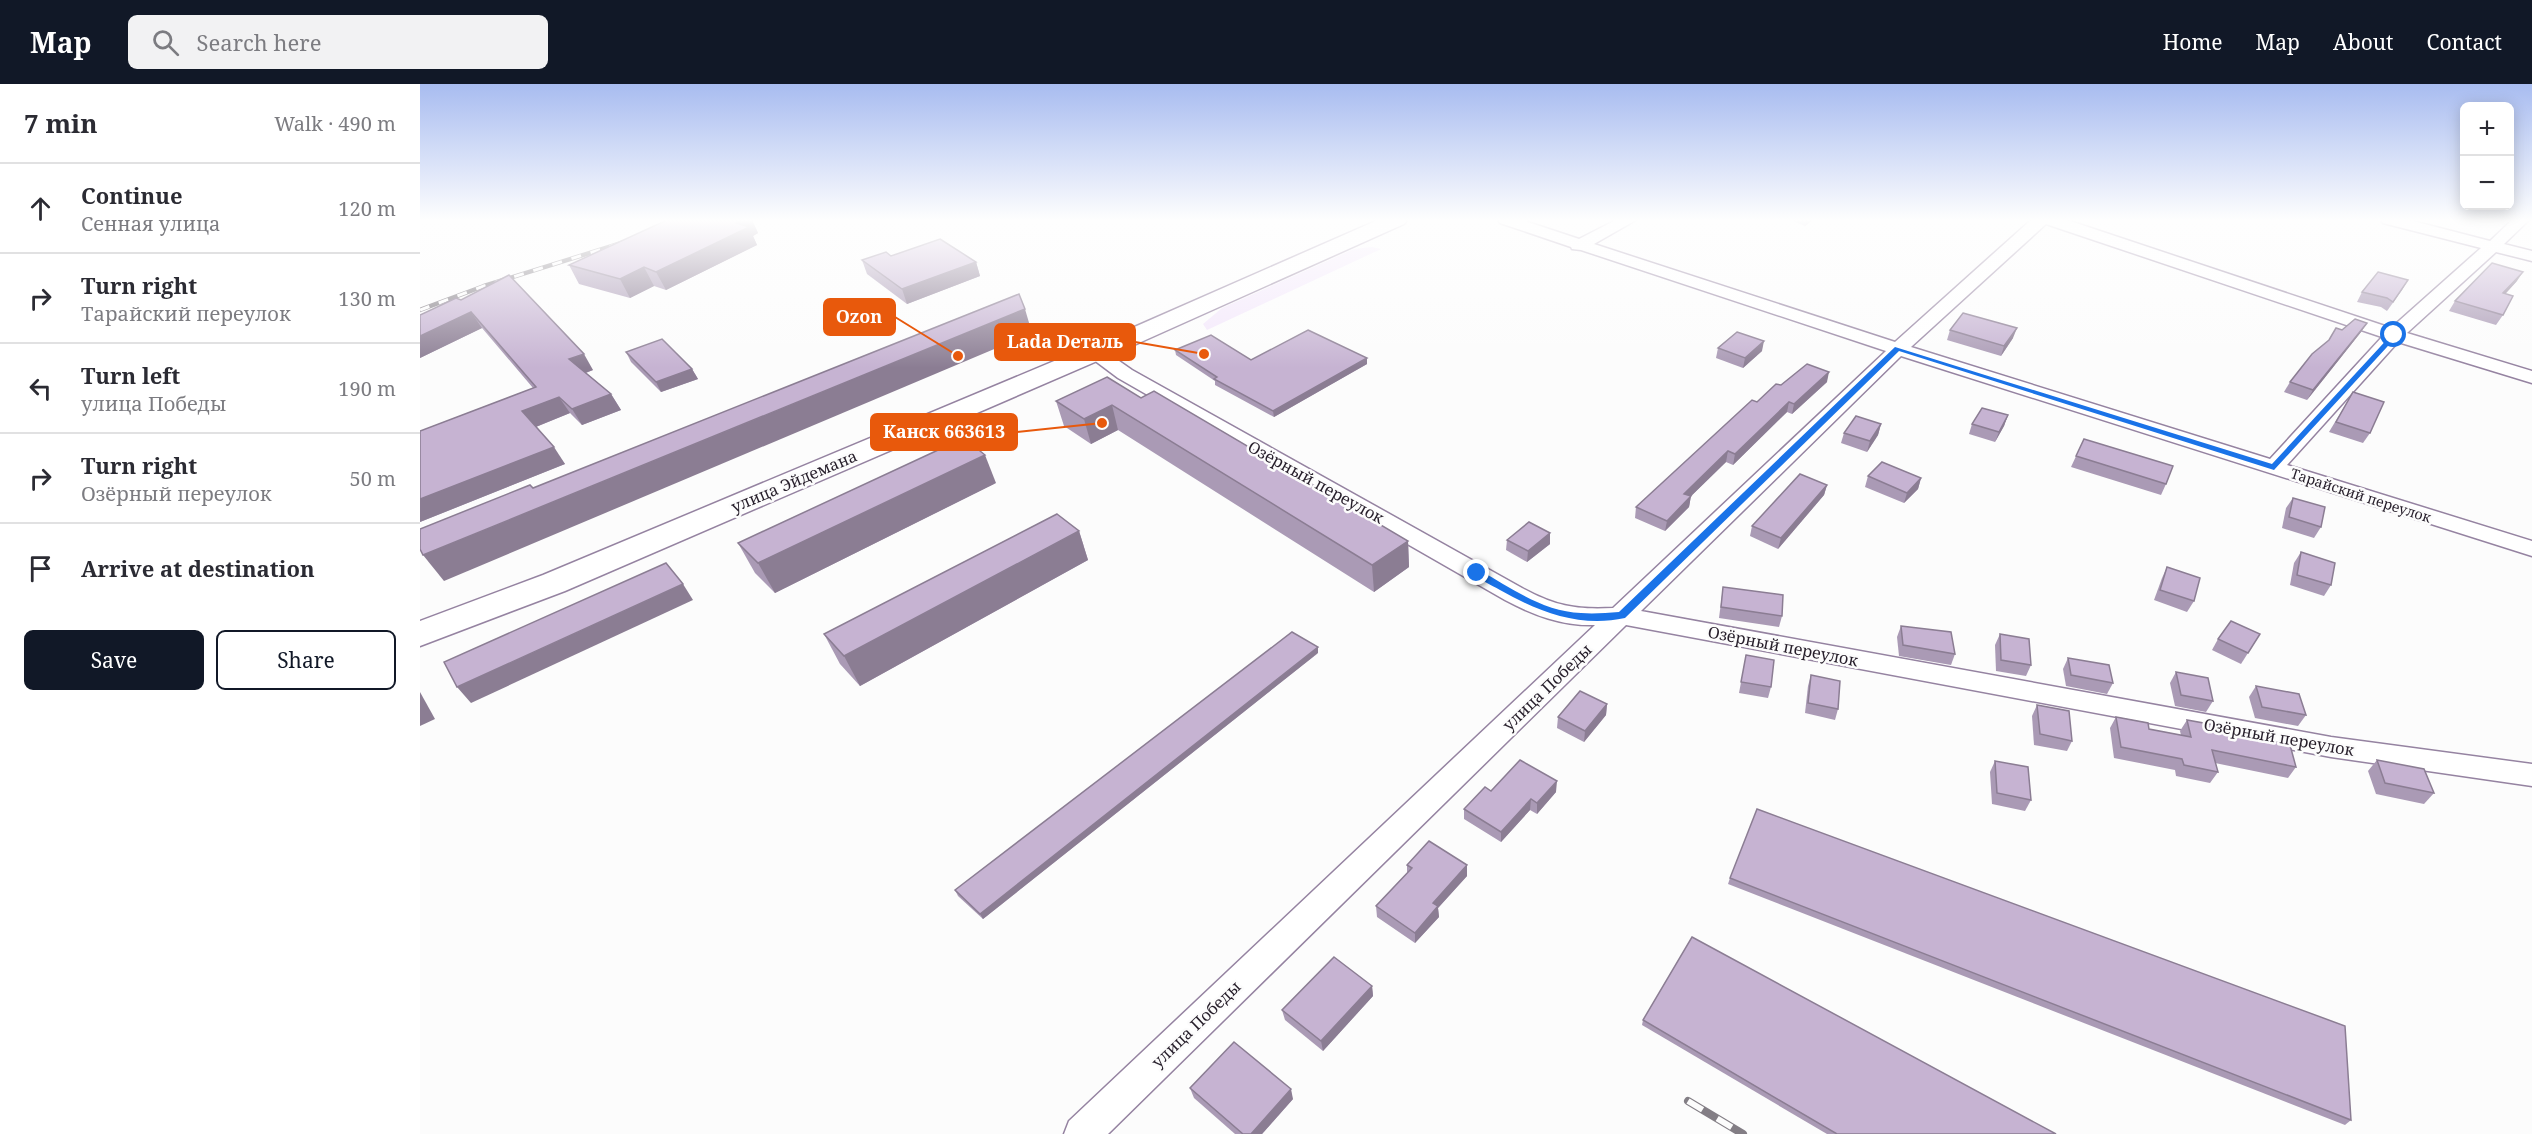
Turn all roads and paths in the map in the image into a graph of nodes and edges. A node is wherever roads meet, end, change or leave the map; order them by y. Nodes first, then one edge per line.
1 (1286, 269) edge
2 (1649, 269) edge
3 (1987, 269) edge
4 (2189, 269) edge
5 (2467, 269) edge
6 (2394, 335) junction
7 (1898, 349) junction
8 (1096, 353) junction
9 (2532, 377) edge
10 (2274, 467) junction
11 (2532, 549) edge
12 (1621, 616) junction
13 (420, 634) edge
14 (2532, 775) edge
15 (1082, 1134) edge

1 - 8 main road, улица Эйдемана
2 - 7 street, Тарайский переулок
3 - 7 street, улица Победы
4 - 6 street
5 - 6 street
6 - 9 street
6 - 10 street
7 - 10 street, Тарайский переулок
7 - 12 street, улица Победы
8 - 12 street, Озёрный переулок
8 - 13 main road, улица Эйдемана
10 - 11 street, Тарайский переулок
12 - 14 street, Озёрный переулок
12 - 15 street, улица Победы

